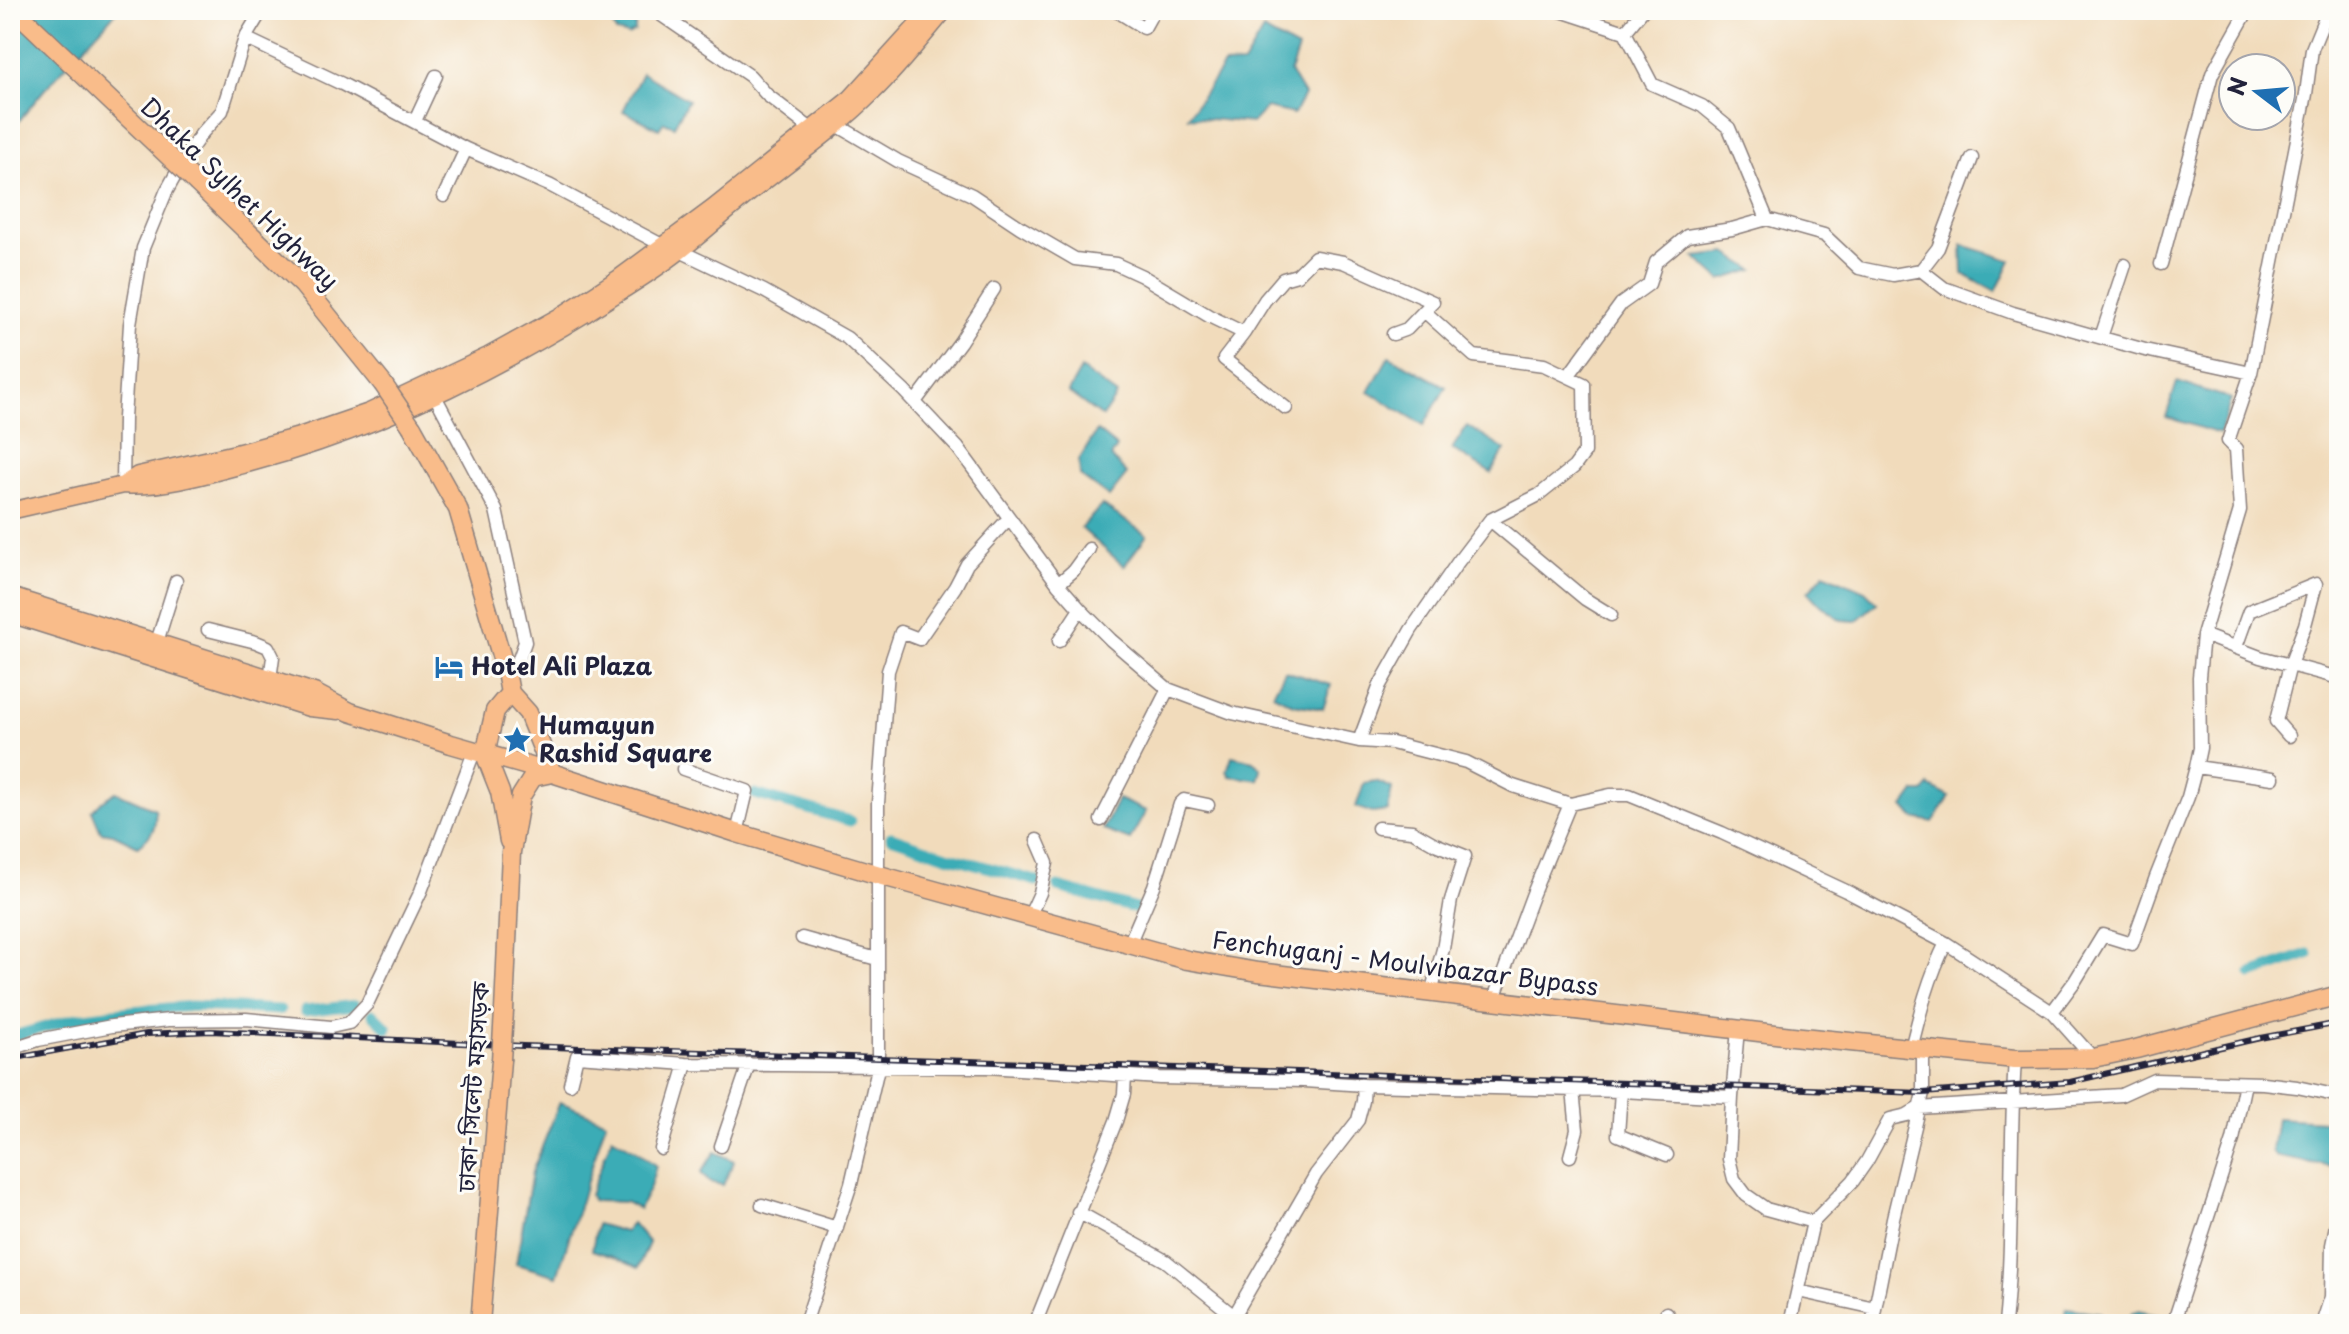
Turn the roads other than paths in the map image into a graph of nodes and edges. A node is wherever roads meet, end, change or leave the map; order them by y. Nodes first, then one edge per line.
1 (15, 10) edge
2 (262, 10) edge
3 (654, 10) edge
4 (931, 10) edge
5 (945, 10) edge
6 (1115, 10) edge
7 (1154, 10) edge
8 (1558, 10) edge
9 (1643, 10) edge
10 (2248, 10) edge
11 (2328, 10) edge
12 (1625, 32) junction
13 (245, 38) junction
14 (436, 76) dead end
15 (415, 121) junction
16 (837, 125) junction
17 (811, 129) junction
18 (466, 149) junction
19 (1972, 158) dead end
20 (444, 196) dead end
21 (1767, 219) junction
22 (662, 245) junction
23 (680, 251) junction
24 (2161, 264) dead end
25 (2125, 265) dead end
26 (1921, 270) junction
27 (994, 289) dead end
28 (1424, 311) junction
29 (1244, 333) junction
30 (1393, 334) dead end
31 (2101, 337) junction
32 (2251, 373) junction
33 (1569, 375) junction
34 (435, 396) junction
35 (915, 402) junction
36 (1286, 408) dead end
37 (123, 485) junction
38 (10, 511) edge
39 (1009, 518) junction
40 (1490, 520) junction
41 (1089, 549) dead end
42 (176, 581) dead end
43 (1058, 584) junction
44 (10, 597) edge
45 (1080, 609) junction
46 (10, 613) edge
47 (1611, 615) dead end
48 (208, 630) dead end
49 (2203, 635) junction
50 (1059, 641) dead end
51 (157, 642) junction
52 (2236, 647) junction
53 (2290, 665) junction
54 (506, 672) junction
55 (2339, 678) edge
56 (270, 679) junction
57 (1168, 689) junction
58 (510, 693) junction
59 (350, 712) junction
60 (2289, 736) dead end
61 (1359, 741) junction
62 (480, 753) junction
63 (2196, 767) junction
64 (683, 769) dead end
65 (552, 773) junction
66 (2273, 778) dead end
67 (1570, 804) junction
68 (1208, 805) dead end
69 (1101, 820) dead end
70 (1378, 828) dead end
71 (737, 833) junction
72 (1037, 840) dead end
73 (511, 852) junction
74 (879, 875) junction
75 (1029, 917) junction
76 (802, 938) dead end
77 (1946, 943) junction
78 (1129, 944) junction
79 (877, 959) junction
80 (1431, 993) junction
81 (2339, 995) edge
82 (1493, 1001) junction
83 (2052, 1012) junction
84 (1738, 1029) junction
85 (10, 1049) edge
86 (1917, 1050) junction
87 (2093, 1058) junction
88 (2015, 1059) junction
89 (686, 1064) junction
90 (749, 1064) junction
91 (878, 1068) junction
92 (1125, 1076) junction
93 (2245, 1083) junction
94 (570, 1084) dead end
95 (1364, 1085) junction
96 (1573, 1090) junction
97 (1621, 1091) junction
98 (2339, 1096) edge
99 (1732, 1097) junction
100 (2013, 1103) junction
101 (1919, 1108) junction
102 (721, 1146) dead end
103 (661, 1149) dead end
104 (1667, 1155) dead end
105 (1570, 1156) dead end
106 (762, 1205) dead end
107 (2339, 1211) edge
108 (1078, 1212) junction
109 (1813, 1222) junction
110 (837, 1228) junction
111 (1798, 1291) junction
112 (1875, 1308) junction
113 (2175, 1318) dead end
114 (1230, 1320) edge
115 (480, 1324) edge
116 (805, 1324) edge
117 (1035, 1324) edge
118 (1790, 1324) edge
119 (1872, 1324) edge
120 (2005, 1324) edge
121 (2322, 1324) edge

1 - 54 highway, Dhaka Sylhet Highway, bridge
2 - 13 street
3 - 17 street
4 - 17 main road
5 - 16 main road
6 - 7 street
8 - 12 street
9 - 12 street
10 - 24 street
11 - 32 street
12 - 21 street
13 - 15 street
13 - 37 street
14 - 15 street
15 - 18 street
16 - 23 main road
16 - 29 street
17 - 22 main road
18 - 20 street
18 - 22 street
19 - 26 street
21 - 26 street
21 - 33 street
22 - 23 street
22 - 37 main road
23 - 34 main road
23 - 35 street
25 - 31 street
26 - 31 street
27 - 35 street
28 - 29 street
28 - 30 street
28 - 33 street
29 - 36 street
31 - 32 street
32 - 49 street
33 - 40 street
34 - 37 main road
34 - 54 street
35 - 39 street
37 - 38 main road
39 - 43 street
39 - 74 street
40 - 47 street
40 - 61 street
41 - 43 street
42 - 51 street
43 - 45 street
44 - 51 highway
45 - 50 street
45 - 57 street
46 - 59 highway
48 - 56 street
49 - 52 street
49 - 63 street
51 - 56 highway
52 - 53 street
52 - 53 street
53 - 55 street
53 - 60 street
54 - 58 highway
56 - 59 highway
57 - 61 street
57 - 69 street
58 - 62 highway
58 - 65 highway
59 - 62 highway, Fenchuganj - Moulvibazar Bypass
61 - 67 street
62 - 65 highway, Fenchuganj - Moulvibazar Bypass
62 - 73 highway, ঢাকা-সিলেট মহাসড়ক
62 - 85 street
63 - 66 street
63 - 83 street
64 - 71 street
65 - 71 highway, Fenchuganj - Moulvibazar Bypass
65 - 73 highway, ঢাকা-সিলেট মহাসড়ক
67 - 77 street
67 - 82 street
68 - 78 street
70 - 80 street
71 - 74 highway, Fenchuganj - Moulvibazar Bypass
72 - 75 street
73 - 115 highway, ঢাকা-সিলেট মহাসড়ক, bridge
74 - 75 highway, Fenchuganj - Moulvibazar Bypass
74 - 79 street
75 - 78 highway, Fenchuganj - Moulvibazar Bypass
76 - 79 street
77 - 83 street
77 - 86 street
78 - 80 highway, Fenchuganj - Moulvibazar Bypass
79 - 91 street
80 - 82 highway, Fenchuganj - Moulvibazar Bypass
81 - 87 highway, Fenchuganj - Moulvibazar Bypass
82 - 84 highway, Fenchuganj - Moulvibazar Bypass
83 - 87 street
84 - 86 highway, Fenchuganj - Moulvibazar Bypass
84 - 99 street
86 - 88 highway, Fenchuganj - Moulvibazar Bypass
86 - 101 street
87 - 88 highway, Fenchuganj - Moulvibazar Bypass
88 - 100 street
89 - 90 street
89 - 94 street
89 - 103 street
90 - 91 street
90 - 102 street
91 - 92 street
91 - 110 street
92 - 95 street
92 - 108 street
93 - 98 street
93 - 100 street
93 - 113 street
95 - 96 street
95 - 114 street
96 - 97 street
96 - 105 street
97 - 99 street
97 - 104 street
99 - 109 street
100 - 101 street
100 - 120 street
101 - 109 street
101 - 112 street
106 - 110 street
107 - 121 street
108 - 114 street
108 - 117 street
109 - 111 street
110 - 116 street
111 - 112 street
111 - 118 street
112 - 119 street

